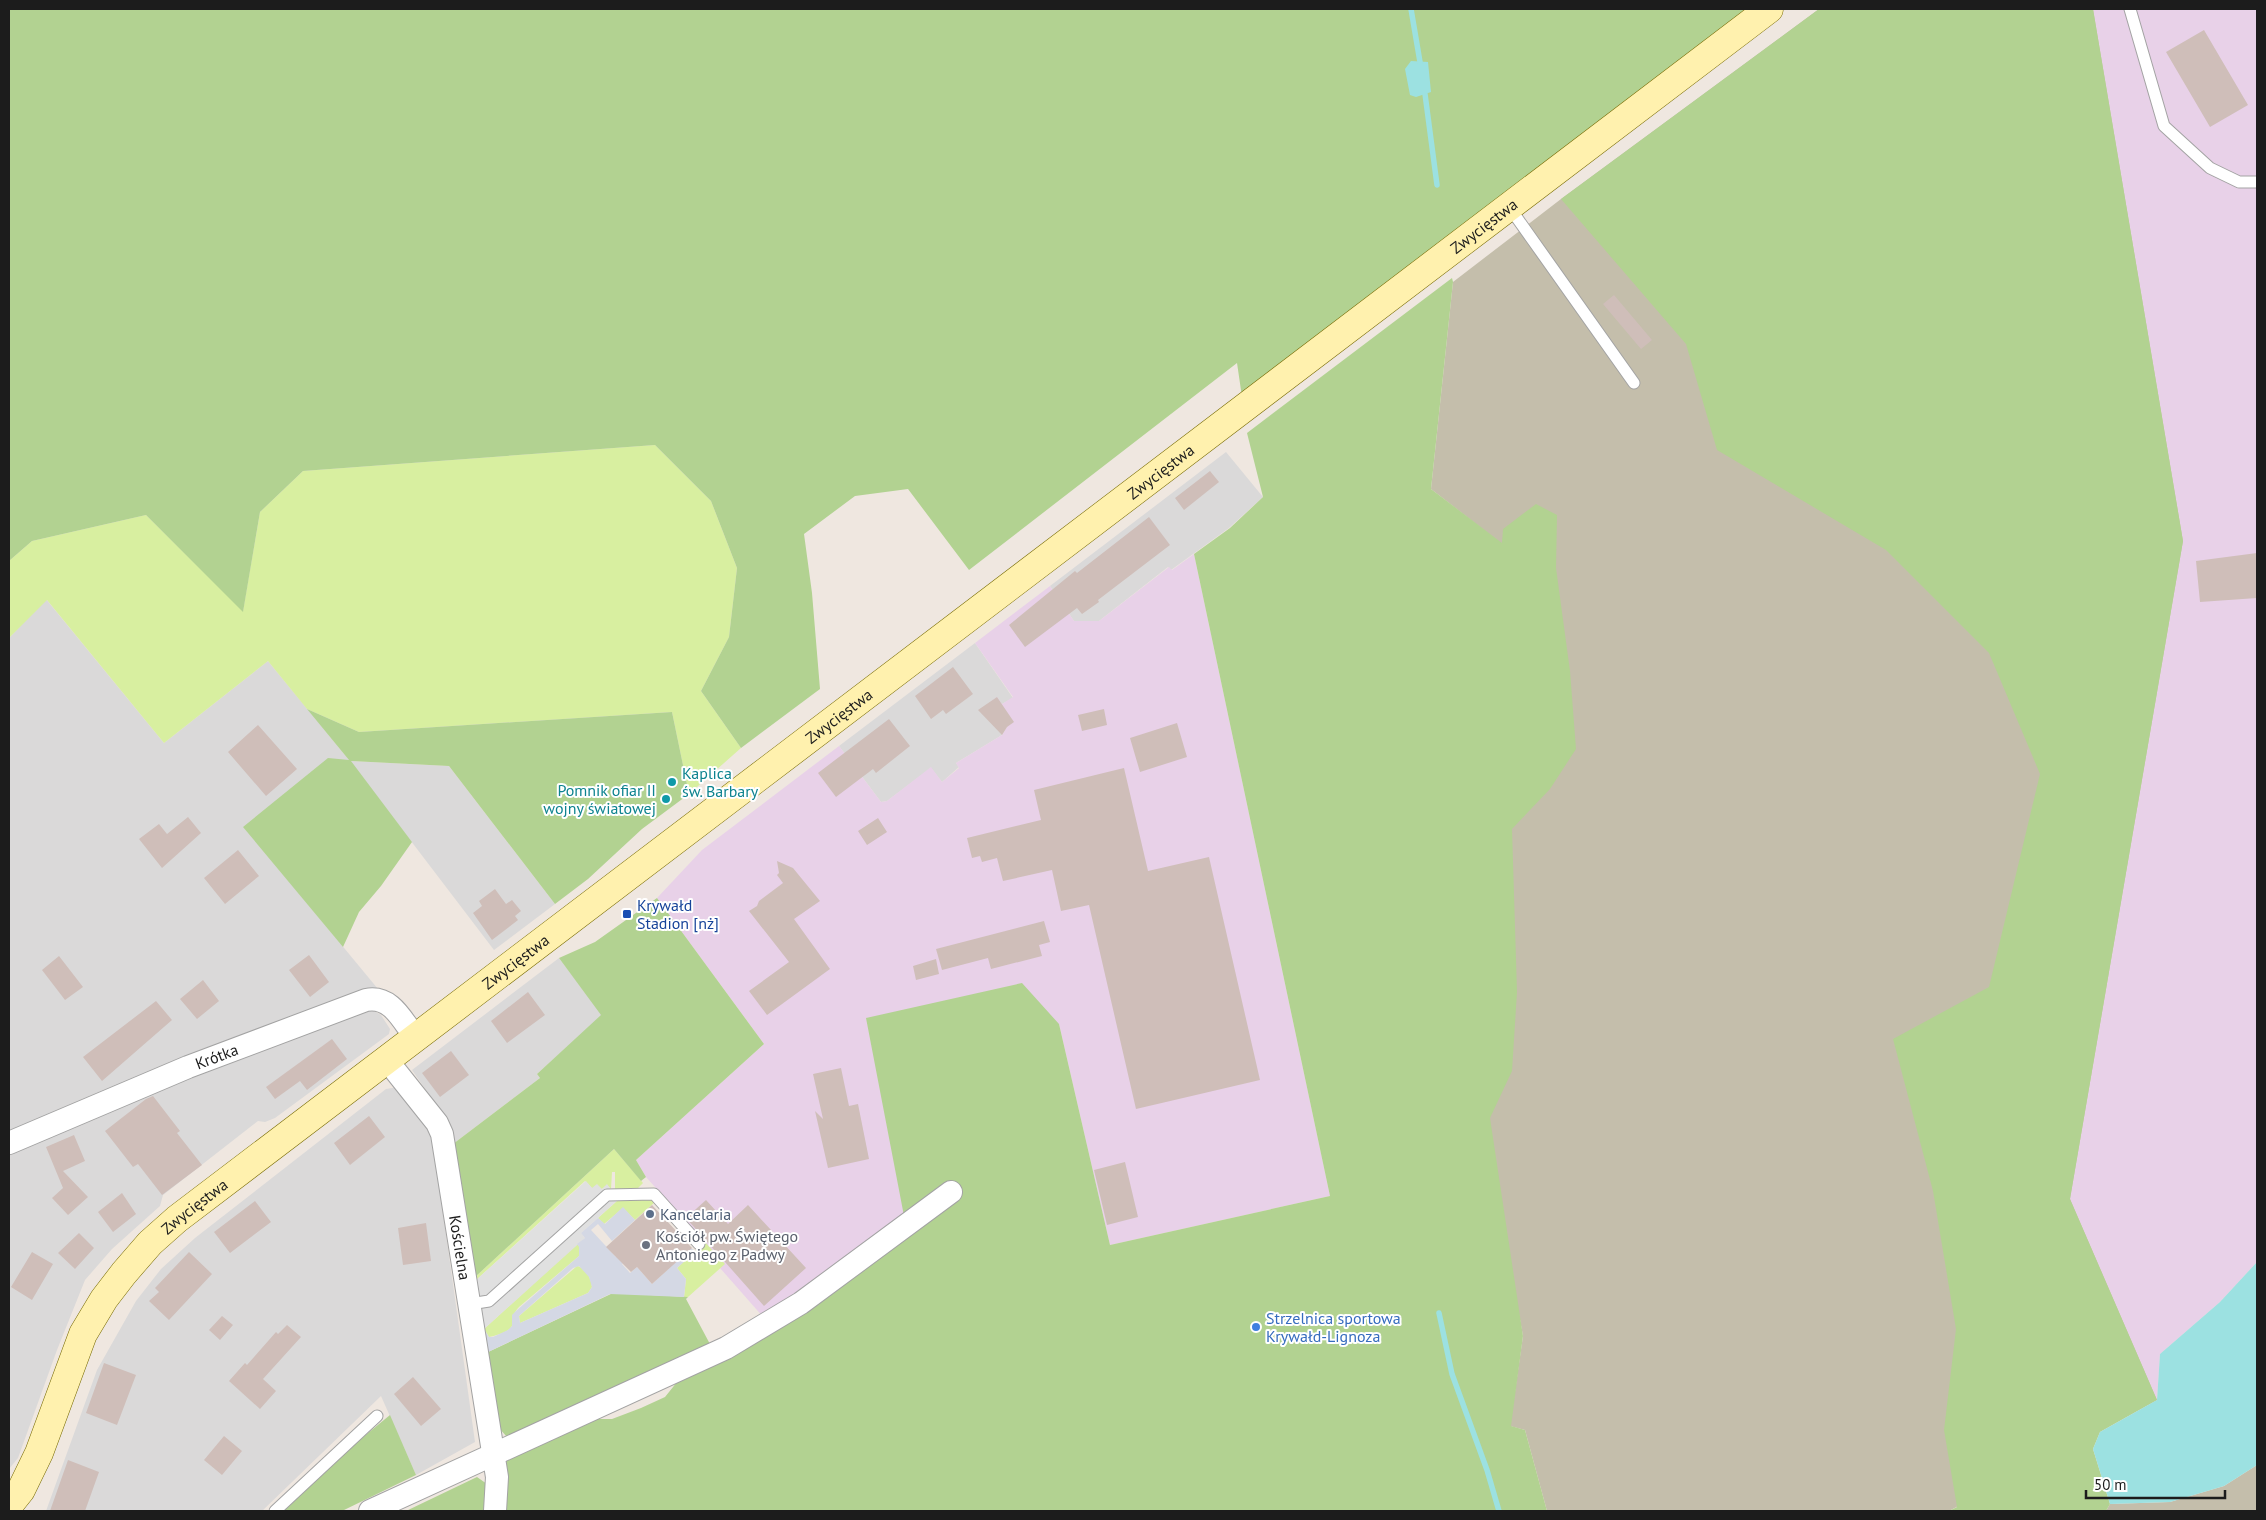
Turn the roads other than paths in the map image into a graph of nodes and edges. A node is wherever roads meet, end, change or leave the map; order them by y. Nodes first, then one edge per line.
1 (1769, 9) edge
2 (2130, 9) edge
3 (2257, 182) edge
4 (1505, 210) junction
5 (1634, 383) dead end
6 (415, 1037) junction
7 (386, 1059) junction
8 (9, 1143) edge
9 (952, 1192) dead end
10 (699, 1244) dead end
11 (470, 1304) junction
12 (377, 1416) dead end
13 (492, 1454) junction
14 (9, 1505) edge
15 (274, 1511) edge
16 (370, 1511) edge
17 (495, 1511) edge

1 - 4 main road, Zwycięstwa
2 - 3 lane
4 - 5 lane
4 - 6 main road, Zwycięstwa
6 - 7 main road, Zwycięstwa
6 - 8 street, Krótka
7 - 11 street, Kościelna
7 - 14 main road, Zwycięstwa
9 - 13 street
10 - 11 lane
11 - 13 street, Kościelna
12 - 15 lane
13 - 16 street
13 - 17 street, Kościelna

